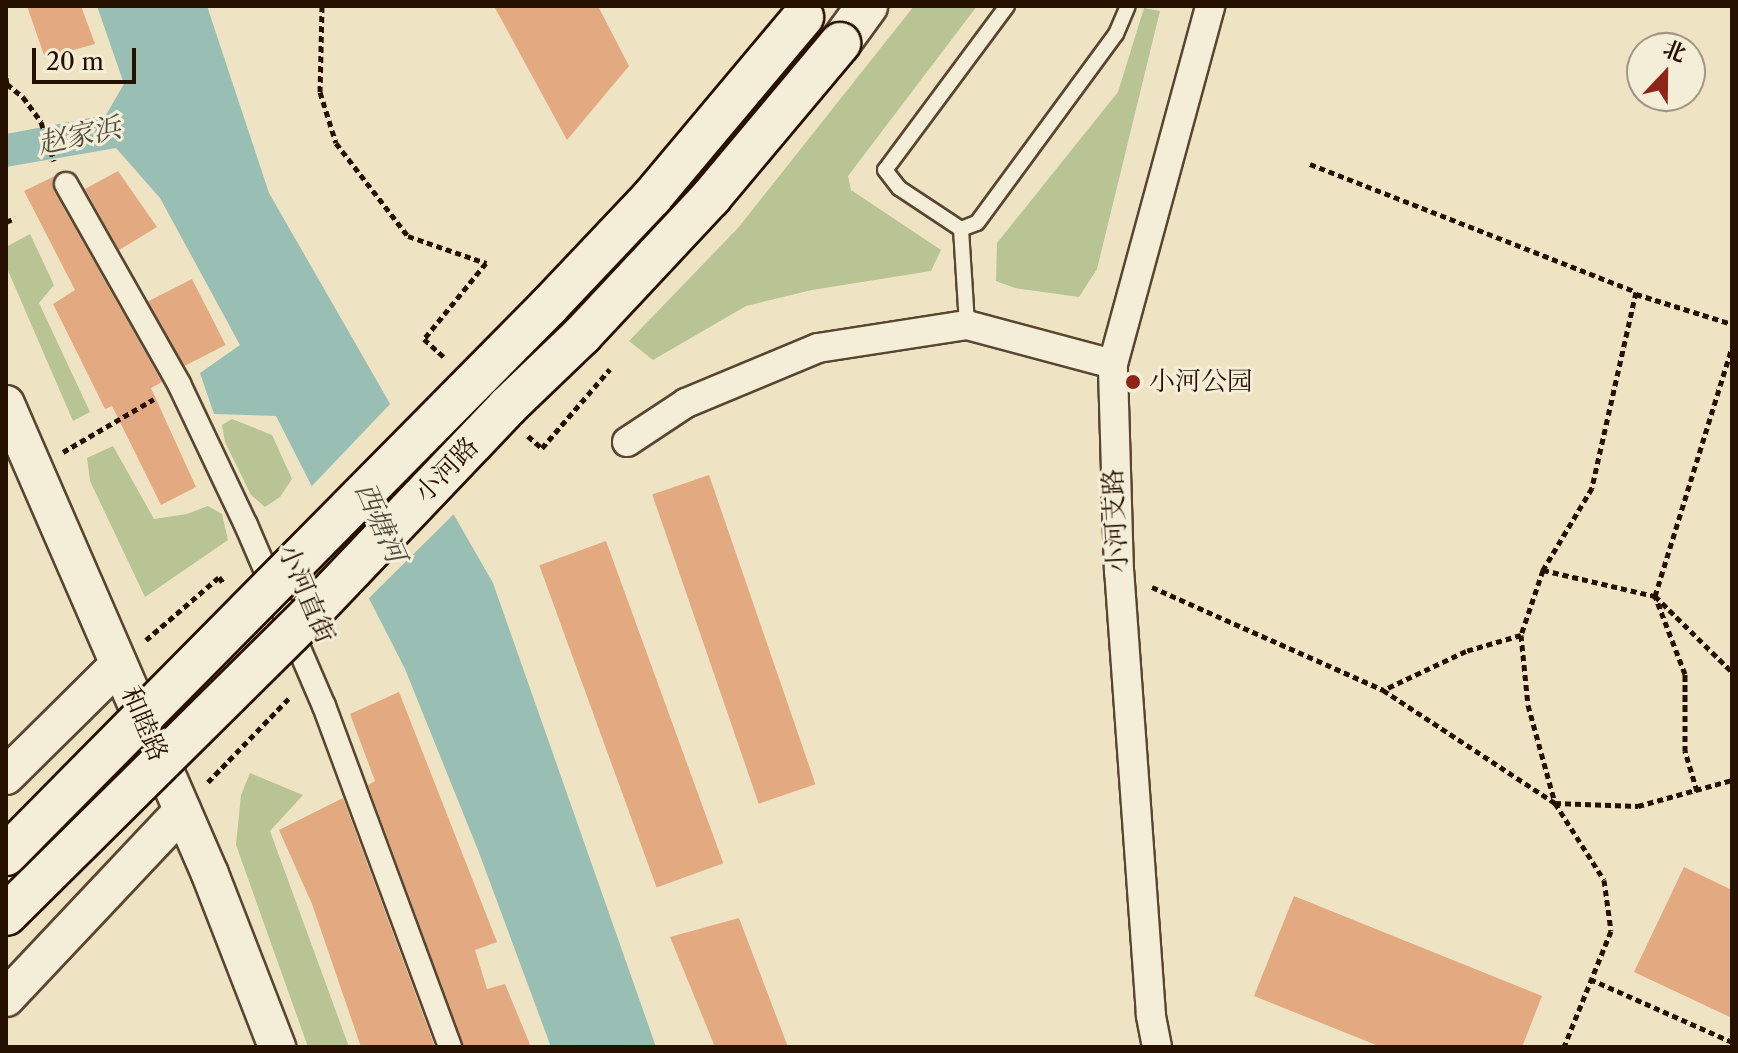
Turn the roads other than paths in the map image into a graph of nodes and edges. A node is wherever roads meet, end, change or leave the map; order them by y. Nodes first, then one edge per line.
1 (867, 6) edge
2 (1007, 6) edge
3 (1128, 6) edge
4 (1210, 6) edge
5 (806, 11) edge
6 (61, 176) road end
7 (961, 229) junction
8 (967, 325) junction
9 (1113, 364) junction
10 (6, 404) edge
11 (627, 442) dead end
12 (118, 665) junction
13 (6, 776) edge
14 (182, 811) junction
15 (6, 855) edge
16 (6, 915) edge
17 (6, 998) edge
18 (277, 1047) edge
19 (450, 1047) edge
20 (1157, 1047) edge

1 - 16 main road, 小河路, bridge
2 - 7 lane
3 - 7 lane
4 - 9 street, 小河支路
5 - 15 main road, 小河路, bridge
6 - 19 street, 小河直街
7 - 8 lane
8 - 9 street
8 - 11 street
9 - 20 street, 小河支路
10 - 12 street, 和睦路
12 - 13 street
12 - 14 street, 和睦路
14 - 17 street
14 - 18 street, 和睦路

